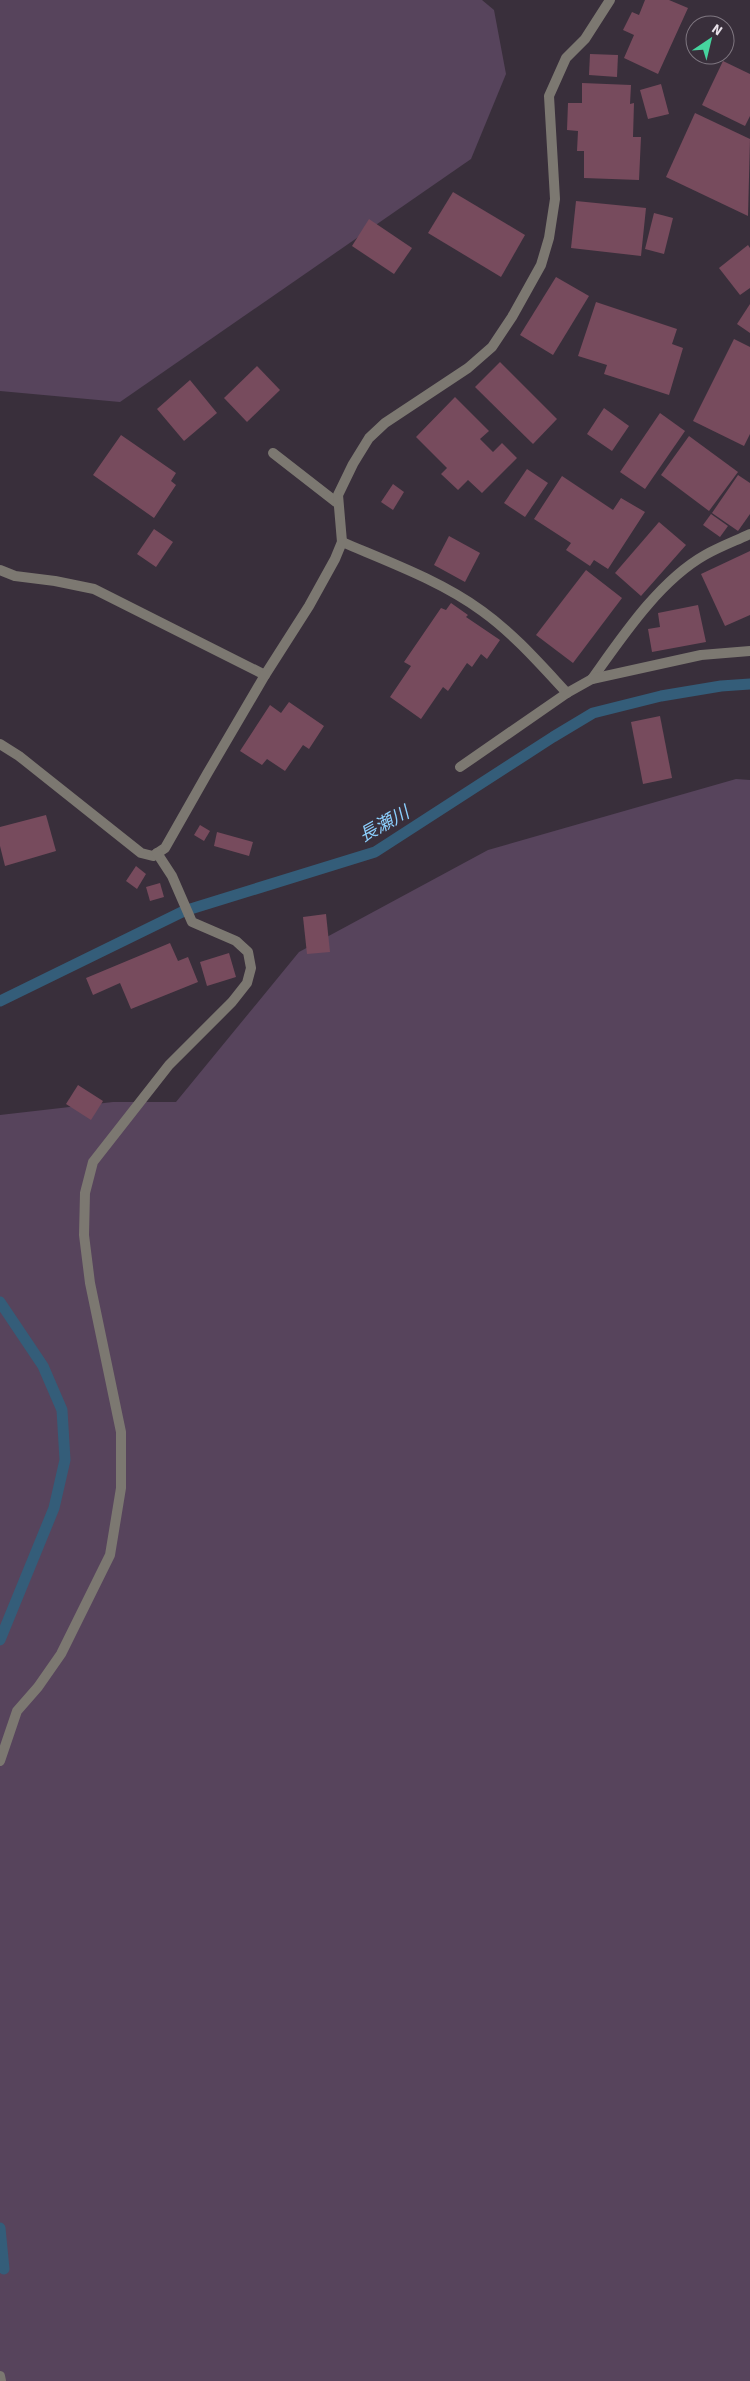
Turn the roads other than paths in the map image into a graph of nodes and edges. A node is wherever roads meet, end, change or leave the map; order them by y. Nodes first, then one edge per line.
1 (610, 0) edge
2 (274, 454) dead end
3 (336, 502) junction
4 (750, 534) edge
5 (342, 542) junction
6 (0, 570) edge
7 (750, 651) edge
8 (265, 675) junction
9 (592, 679) junction
10 (567, 693) junction
11 (0, 744) edge
12 (460, 766) dead end
13 (157, 853) junction
14 (0, 1761) edge
15 (0, 2376) edge
16 (1, 2381) edge

1 - 3 street
2 - 3 street
3 - 5 street
4 - 9 street
5 - 8 street
5 - 10 street
6 - 8 street
7 - 9 street
8 - 13 street
9 - 10 street
10 - 12 street
11 - 13 street
13 - 14 street
15 - 16 street

